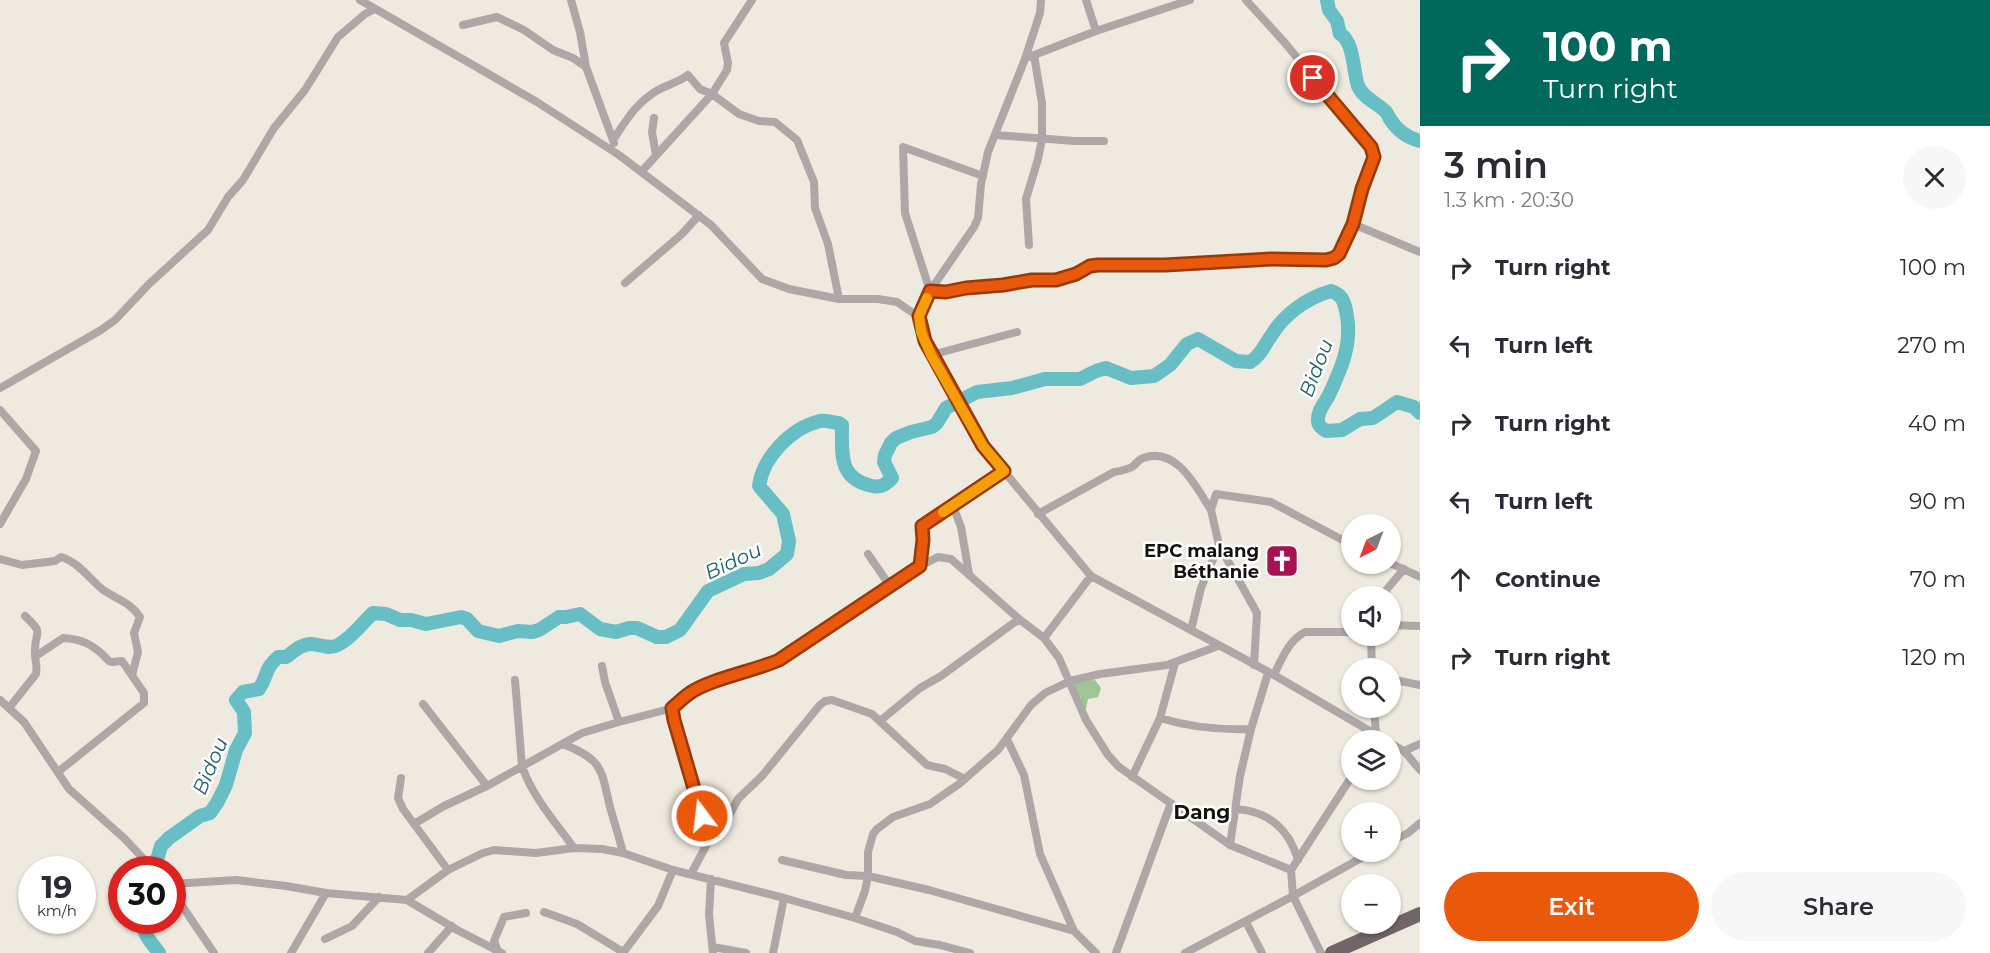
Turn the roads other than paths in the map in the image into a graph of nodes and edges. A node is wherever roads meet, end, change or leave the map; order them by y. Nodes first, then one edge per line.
1 (360, 0) edge
2 (571, 0) edge
3 (752, 0) edge
4 (1041, 0) edge
5 (1086, 0) edge
6 (1190, 0) edge
7 (1246, 0) edge
8 (375, 9) junction
9 (463, 25) dead end
10 (1096, 31) junction
11 (1034, 55) junction
12 (1025, 59) junction
13 (586, 67) junction
14 (712, 94) junction
15 (654, 118) dead end
16 (995, 135) junction
17 (1042, 139) junction
18 (613, 140) junction
19 (1104, 141) dead end
20 (619, 155) junction
21 (656, 155) junction
22 (642, 171) junction
23 (983, 176) junction
24 (699, 215) junction
25 (1353, 224) junction
26 (1029, 245) dead end
27 (1420, 252) edge
28 (625, 283) dead end
29 (930, 291) junction
30 (839, 299) junction
31 (919, 316) junction
32 (1017, 332) dead end
33 (931, 355) junction
34 (0, 388) edge
35 (0, 410) edge
36 (1004, 471) junction
37 (953, 506) junction
38 (1212, 510) junction
39 (1038, 514) junction
40 (0, 524) edge
41 (1341, 539) edge
42 (1220, 544) junction
43 (868, 554) dead end
44 (0, 559) edge
45 (920, 566) junction
46 (1401, 568) edge
47 (1404, 569) junction
48 (969, 574) junction
49 (1091, 576) junction
50 (1420, 577) edge
51 (890, 586) junction
52 (1390, 586) edge
53 (25, 616) dead end
54 (1019, 619) junction
55 (1401, 625) edge
56 (1420, 626) edge
57 (1191, 630) junction
58 (1341, 633) edge
59 (1044, 638) junction
60 (1218, 646) junction
61 (36, 656) junction
62 (1175, 663) junction
63 (1254, 664) junction
64 (602, 666) dead end
65 (1271, 674) junction
66 (132, 675) junction
67 (515, 680) dead end
68 (1070, 681) junction
69 (1401, 681) edge
70 (1420, 685) edge
71 (0, 700) edge
72 (423, 704) dead end
73 (9, 708) junction
74 (672, 708) junction
75 (1160, 718) junction
76 (880, 721) junction
77 (619, 722) junction
78 (1251, 729) junction
79 (1361, 730) edge
80 (1007, 739) junction
81 (563, 744) junction
82 (1420, 744) edge
83 (1401, 749) edge
84 (1404, 751) junction
85 (522, 766) junction
86 (1420, 770) edge
87 (58, 772) junction
88 (1132, 777) junction
89 (401, 778) dead end
90 (965, 779) junction
91 (487, 786) junction
92 (1344, 790) edge
93 (1171, 803) junction
94 (1236, 809) junction
95 (414, 824) junction
96 (1420, 824) edge
97 (1401, 836) edge
98 (707, 844) junction
99 (1230, 845) junction
100 (574, 848) junction
101 (623, 853) junction
102 (140, 856) edge
103 (782, 860) dead end
104 (1298, 860) junction
105 (1354, 862) edge
106 (448, 870) junction
107 (673, 870) junction
108 (1291, 870) junction
109 (691, 874) junction
110 (868, 876) junction
111 (711, 879) junction
112 (186, 883) edge
113 (326, 893) junction
114 (1293, 896) junction
115 (379, 897) junction
116 (784, 898) junction
117 (407, 900) junction
118 (186, 912) edge
119 (544, 912) dead end
120 (526, 913) dead end
121 (1420, 914) edge
122 (855, 918) junction
123 (1246, 921) junction
124 (452, 926) junction
125 (1074, 931) junction
126 (326, 939) dead end
127 (713, 950) edge
128 (499, 951) edge
129 (623, 952) edge
130 (214, 953) edge
131 (291, 953) edge
132 (428, 953) edge
133 (746, 953) edge
134 (773, 953) edge
135 (970, 953) edge
136 (1096, 953) edge
137 (1116, 953) edge
138 (1185, 953) edge
139 (1262, 953) edge
140 (1321, 953) edge
141 (1332, 953) edge

1 - 8 street
2 - 13 street
3 - 14 street
4 - 12 street
5 - 10 street
6 - 10 street
7 - 25 street
8 - 20 street
8 - 34 street
9 - 13 street
10 - 11 street
11 - 12 street
11 - 17 street
12 - 16 street
13 - 18 street
14 - 18 street
14 - 21 street
14 - 30 street
15 - 21 street
16 - 17 street
16 - 23 street
17 - 19 street
17 - 26 street
18 - 20 street
20 - 22 street
21 - 22 street
22 - 24 street
23 - 29 street
23 - 29 street
24 - 28 street
24 - 30 street
25 - 27 street
25 - 29 street
29 - 31 street
30 - 31 street
31 - 33 street
32 - 33 street
33 - 36 street
35 - 40 street
36 - 37 street
36 - 39 street
37 - 45 street
37 - 48 street
38 - 39 street
38 - 41 street
38 - 42 street
39 - 49 street
42 - 57 street
42 - 63 street
43 - 51 street
44 - 66 street
45 - 48 street
45 - 51 street
46 - 47 street
47 - 50 street
47 - 52 street
48 - 54 street
49 - 57 street
49 - 59 street
51 - 74 street
53 - 61 street
54 - 59 street
54 - 76 street
55 - 56 street
57 - 60 street
58 - 65 street
59 - 68 street
60 - 62 street
60 - 63 street
61 - 66 street
61 - 73 street
62 - 68 street
62 - 75 street
63 - 65 street
64 - 77 street
65 - 78 street
65 - 79 street
66 - 87 street
67 - 85 street
68 - 80 street
68 - 88 street
69 - 70 street
71 - 73 street
72 - 91 street
73 - 87 street
74 - 77 street
74 - 98 street
75 - 78 street
75 - 88 street
76 - 90 street
76 - 98 street
77 - 81 street
78 - 94 street
80 - 90 street
80 - 125 street
81 - 85 street
81 - 101 street
82 - 84 street
83 - 84 street
84 - 86 street
85 - 91 street
85 - 100 street
87 - 102 street
88 - 93 street
89 - 95 street
90 - 110 street
91 - 95 street
92 - 104 street
93 - 99 street
93 - 137 street
94 - 99 street
94 - 104 street
95 - 106 street
96 - 97 street
98 - 109 street
99 - 108 street
100 - 101 street
100 - 106 street
101 - 107 street
103 - 110 street
104 - 108 street
105 - 114 street
106 - 117 street
107 - 109 street
107 - 129 street
108 - 114 street
109 - 111 street
110 - 122 street
110 - 125 street
111 - 116 street
111 - 127 street
112 - 113 street
113 - 115 street
113 - 131 street
114 - 123 street
114 - 140 street
115 - 117 street
115 - 126 street
116 - 122 street
116 - 134 street
117 - 124 street
118 - 130 street
119 - 129 street
120 - 128 street
121 - 141 highway
122 - 135 street
123 - 138 street
123 - 139 street
124 - 128 street
124 - 132 street
125 - 136 street
127 - 133 street

